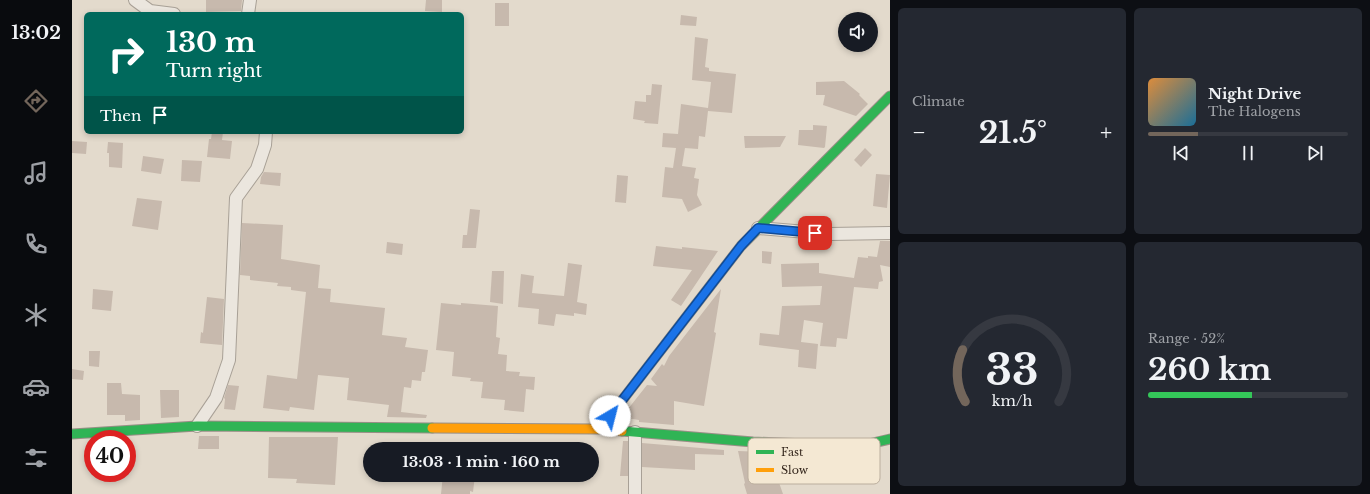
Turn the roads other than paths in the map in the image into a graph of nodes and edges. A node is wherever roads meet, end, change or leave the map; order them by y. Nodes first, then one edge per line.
1 (135, 0) edge
2 (250, 0) edge
3 (158, 12) edge
4 (248, 12) edge
5 (890, 96) edge
6 (266, 134) edge
7 (758, 228) junction
8 (890, 233) edge
9 (197, 426) junction
10 (600, 429) junction
11 (635, 432) junction
12 (72, 434) edge
13 (890, 439) edge
14 (880, 441) edge
15 (748, 442) edge
16 (635, 494) edge

1 - 3 street
2 - 4 street
5 - 7 street
6 - 9 street
7 - 8 street
7 - 10 street
9 - 10 street
9 - 12 street
10 - 11 street
11 - 15 street
11 - 16 street
13 - 14 street

